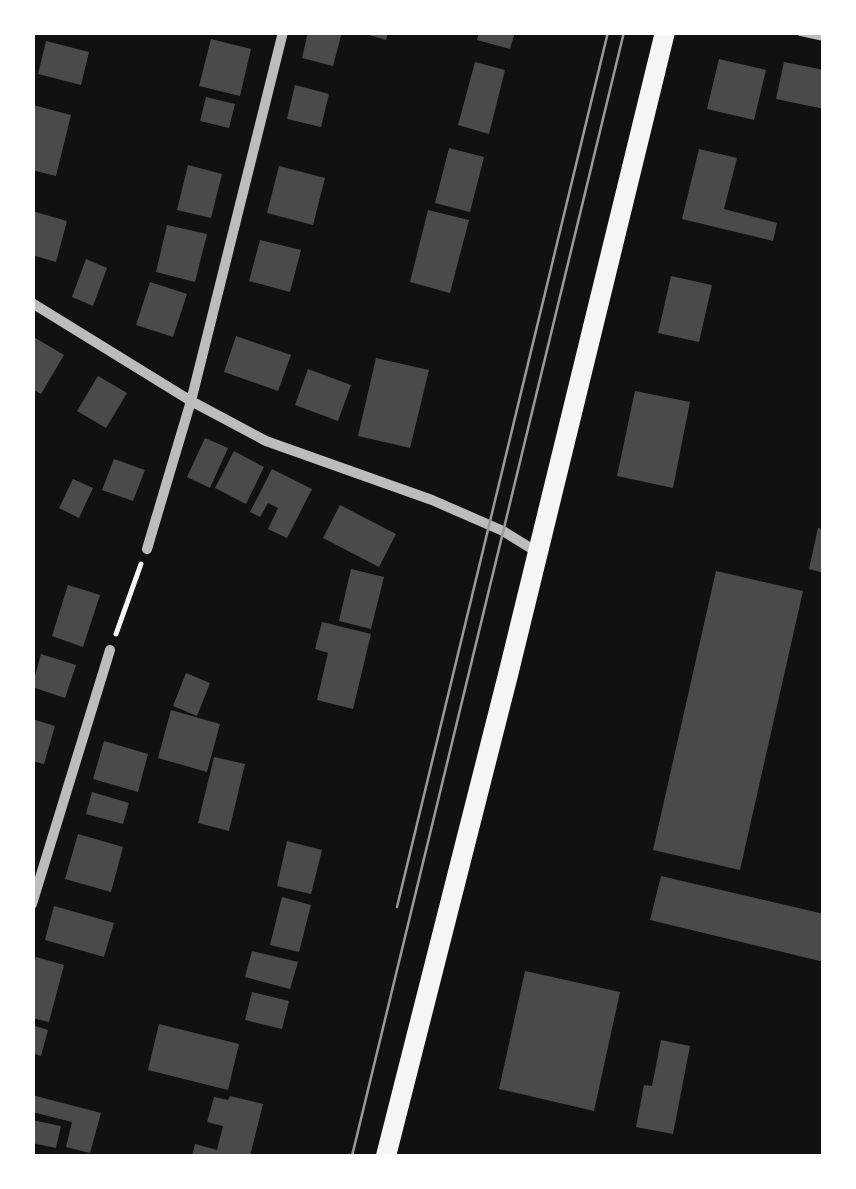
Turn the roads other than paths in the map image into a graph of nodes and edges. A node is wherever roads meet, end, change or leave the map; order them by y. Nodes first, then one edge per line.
1 (283, 32) edge
2 (666, 32) edge
3 (801, 32) edge
4 (824, 38) edge
5 (33, 305) edge
6 (191, 401) junction
7 (147, 549) road end
8 (538, 552) junction
9 (110, 650) road end
10 (32, 904) edge
11 (386, 1156) edge

1 - 6 street
2 - 8 main road
3 - 4 lane
5 - 6 street
6 - 7 street
6 - 8 street
8 - 11 main road
9 - 10 street

